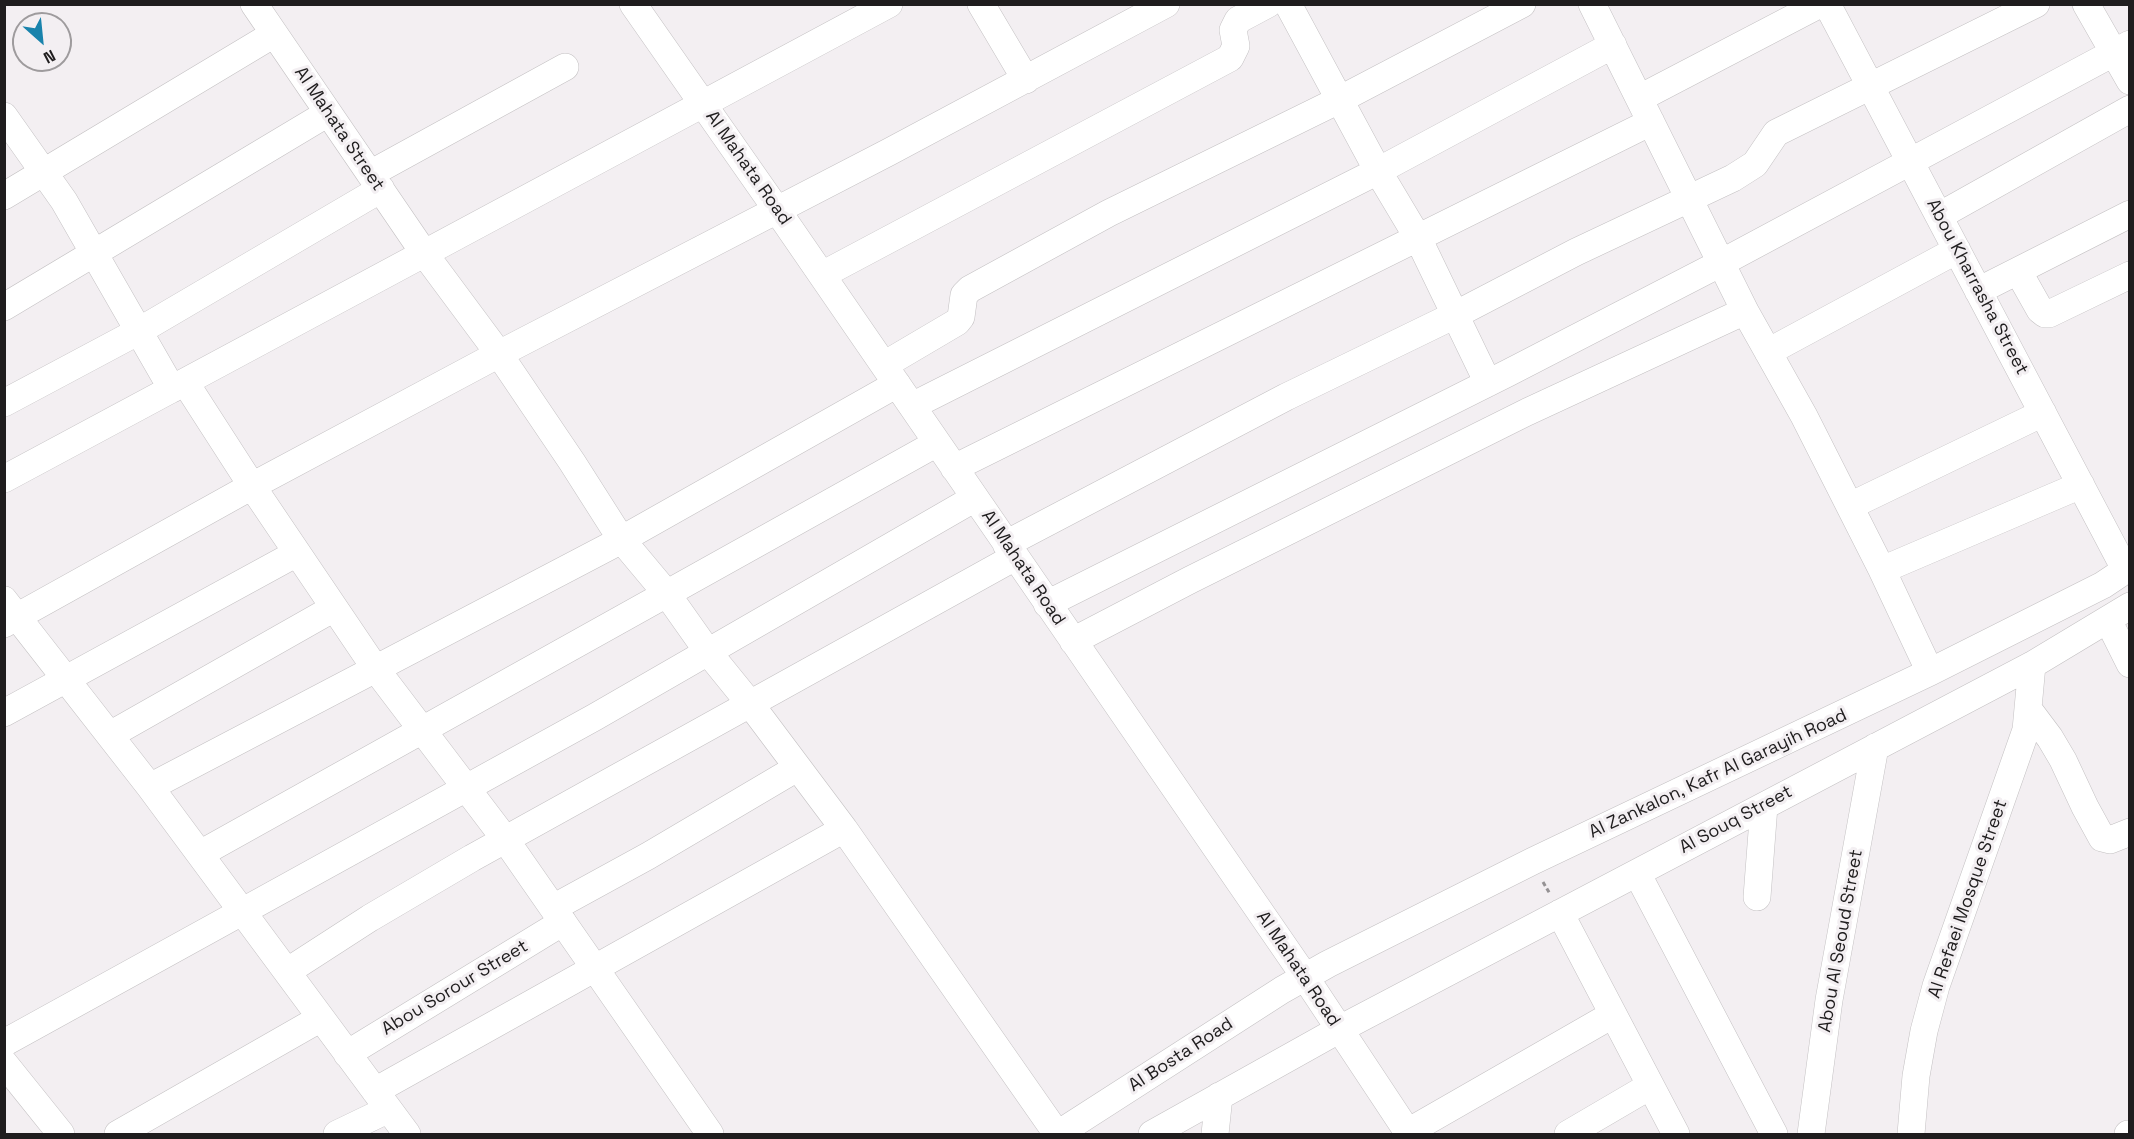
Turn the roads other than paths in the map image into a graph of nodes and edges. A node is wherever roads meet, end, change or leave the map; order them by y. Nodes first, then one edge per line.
1 (254, 4) edge
2 (633, 4) edge
3 (889, 4) edge
4 (981, 4) edge
5 (1166, 4) edge
6 (1268, 4) edge
7 (1288, 4) edge
8 (1522, 4) edge
9 (1820, 4) edge
10 (1827, 4) edge
11 (2036, 4) edge
12 (2086, 4) edge
13 (1597, 6) edge
14 (274, 34) junction
15 (1613, 45) junction
16 (2121, 49) edge
17 (565, 67) dead end
18 (1026, 80) junction
19 (2130, 81) edge
20 (1870, 86) junction
21 (1340, 100) junction
22 (703, 104) junction
23 (2130, 109) edge
24 (1645, 110) junction
25 (328, 113) junction
26 (4, 116) edge
27 (1910, 162) junction
28 (1378, 171) junction
29 (44, 173) junction
30 (375, 182) junction
31 (4, 196) edge
32 (1690, 199) junction
33 (777, 210) junction
34 (2130, 214) edge
35 (1939, 216) junction
36 (1418, 238) junction
37 (1957, 250) junction
38 (94, 253) junction
39 (424, 253) junction
40 (1721, 263) junction
41 (2018, 271) junction
42 (822, 275) junction
43 (2130, 276) edge
44 (1978, 291) junction
45 (4, 307) edge
46 (1745, 311) junction
47 (1455, 315) junction
48 (139, 331) junction
49 (1768, 352) junction
50 (499, 354) junction
51 (890, 374) junction
52 (1498, 378) junction
53 (179, 386) junction
54 (4, 403) edge
55 (912, 406) junction
56 (1527, 412) junction
57 (2043, 413) junction
58 (937, 443) junction
59 (954, 468) junction
60 (4, 479) edge
61 (2081, 485) junction
62 (252, 486) junction
63 (975, 498) junction
64 (1850, 507) junction
65 (621, 539) junction
66 (1010, 550) junction
67 (297, 553) junction
68 (2128, 569) edge
69 (1882, 570) junction
70 (667, 594) junction
71 (1047, 604) junction
72 (2061, 606) junction
73 (334, 608) junction
74 (2119, 613) edge
75 (9, 614) edge
76 (2075, 639) junction
77 (1072, 641) junction
78 (708, 652) junction
79 (2130, 664) edge
80 (2032, 665) junction
81 (375, 668) junction
82 (1930, 672) junction
83 (67, 679) junction
84 (751, 705) junction
85 (2029, 710) junction
86 (4, 713) edge
87 (422, 730) junction
88 (110, 735) junction
89 (1875, 747) junction
90 (797, 768) junction
91 (150, 787) junction
92 (467, 788) junction
93 (1764, 806) junction
94 (844, 829) junction
95 (2130, 832) edge
96 (505, 839) junction
97 (200, 854) junction
98 (1637, 873) junction
99 (1757, 897) dead end
100 (244, 912) junction
101 (1560, 913) junction
102 (558, 915) junction
103 (596, 968) junction
104 (288, 971) junction
105 (1323, 1004) junction
106 (1612, 1015) junction
107 (321, 1018) junction
108 (4, 1043) edge
109 (347, 1054) junction
110 (4, 1063) edge
111 (1650, 1086) junction
112 (1219, 1096) junction
113 (381, 1100) junction
114 (1408, 1133) edge
115 (1671, 1133) edge
116 (62, 1134) edge
117 (118, 1134) edge
118 (337, 1134) edge
119 (407, 1134) edge
120 (710, 1134) edge
121 (1058, 1134) edge
122 (1152, 1134) edge
123 (1215, 1134) edge
124 (1568, 1134) edge
125 (1774, 1134) edge
126 (1811, 1134) edge
127 (1911, 1134) edge

1 - 14 street, Al Mahata Street
2 - 22 street, Al Mahata Road
3 - 22 street
4 - 18 street
5 - 18 street
6 - 42 street
7 - 21 street
8 - 21 street
9 - 24 street
10 - 20 street, Abou Kharrasha Street
11 - 20 street
12 - 16 street
13 - 15 street
14 - 25 street, Al Mahata Street
14 - 29 street
15 - 24 street
15 - 28 street
16 - 19 street
16 - 27 street
17 - 30 street
18 - 33 street
20 - 27 street, Abou Kharrasha Street
20 - 32 street
21 - 28 street
21 - 51 street
22 - 33 street, Al Mahata Road
22 - 39 street
23 - 35 street
24 - 32 street
24 - 36 street
25 - 30 street, Al Mahata Street
25 - 38 street
26 - 29 street
27 - 35 street, Abou Kharrasha Street
27 - 40 street
28 - 36 street
28 - 55 street
29 - 31 street
29 - 38 street
30 - 39 street, Al Mahata Street
30 - 48 street
32 - 40 street
32 - 47 street
33 - 42 street, Al Mahata Road
33 - 50 street
34 - 41 street
35 - 37 street, Abou Kharrasha Street
36 - 47 street
36 - 59 street
37 - 44 street, Abou Kharrasha Street
37 - 49 street
38 - 45 street
38 - 48 street
39 - 50 street, Al Mahata Street
39 - 53 street
40 - 46 street
40 - 52 street
41 - 43 street
41 - 44 street
42 - 51 street, Al Mahata Road
44 - 57 street, Abou Kharrasha Street
46 - 49 street
46 - 56 street
47 - 52 street
47 - 66 street
48 - 53 street
48 - 54 street
49 - 64 street
50 - 62 street
50 - 65 street, Al Mahata Street
51 - 55 street, Al Mahata Road
51 - 65 street
52 - 56 street
52 - 71 street
53 - 60 street
53 - 62 street
55 - 58 street, Al Mahata Road
56 - 77 street
57 - 61 street, Abou Kharrasha Street
57 - 64 street
58 - 59 street, Al Mahata Road
58 - 70 street
59 - 63 street, Al Mahata Road
61 - 68 street, Abou Kharrasha Street
61 - 69 street
62 - 67 street
62 - 75 street
63 - 66 street, Al Mahata Road
63 - 78 street
64 - 69 street
65 - 70 street, Al Mahata Street
65 - 81 street
66 - 71 street, Al Mahata Road
66 - 84 street
67 - 73 street
67 - 83 street
68 - 72 street, Al Zankalon, Kafr Al Garayih Road
69 - 82 street
70 - 78 street, Al Mahata Street
70 - 87 street
71 - 77 street, Al Mahata Road
72 - 76 street
72 - 82 street, Al Zankalon, Kafr Al Garayih Road
73 - 81 street
73 - 88 street
74 - 76 street, Al Souq Street
74 - 79 street
75 - 83 street
76 - 80 street, Al Souq Street
77 - 105 street, Al Mahata Road
78 - 84 street, Al Mahata Street
78 - 92 street
80 - 85 street, Al Refaei Mosque Street
80 - 89 street, Al Souq Street
81 - 87 street
81 - 91 street
82 - 105 street, Al Zankalon, Kafr Al Garayih Road
83 - 86 street
83 - 88 street
84 - 90 street, Al Mahata Street
84 - 96 street
85 - 95 street
85 - 127 street, Al Refaei Mosque Street
87 - 92 street
87 - 97 street
88 - 91 street
89 - 93 street, Al Souq Street
89 - 126 street, Abou Al Seoud Street
90 - 94 street, Al Mahata Street
90 - 102 street, Abou Sorour Street
91 - 97 street
92 - 96 street
92 - 100 street
93 - 98 street, Al Souq Street
93 - 99 street
94 - 103 street
94 - 121 street, Al Mahata Street
96 - 102 street
96 - 104 street
97 - 100 street
98 - 101 street, Al Souq Street
98 - 125 street
100 - 104 street
100 - 108 street
101 - 105 street, Al Souq Street
101 - 106 street
102 - 103 street
102 - 109 street, Abou Sorour Street
103 - 113 street
103 - 120 street
104 - 107 street
105 - 112 street
105 - 114 street, Al Mahata Road
105 - 121 street, Al Bosta Road
106 - 111 street
106 - 114 street
107 - 109 street
107 - 117 street
109 - 113 street
110 - 116 street
111 - 115 street
111 - 124 street
112 - 122 street
112 - 123 street
113 - 118 street
113 - 119 street

